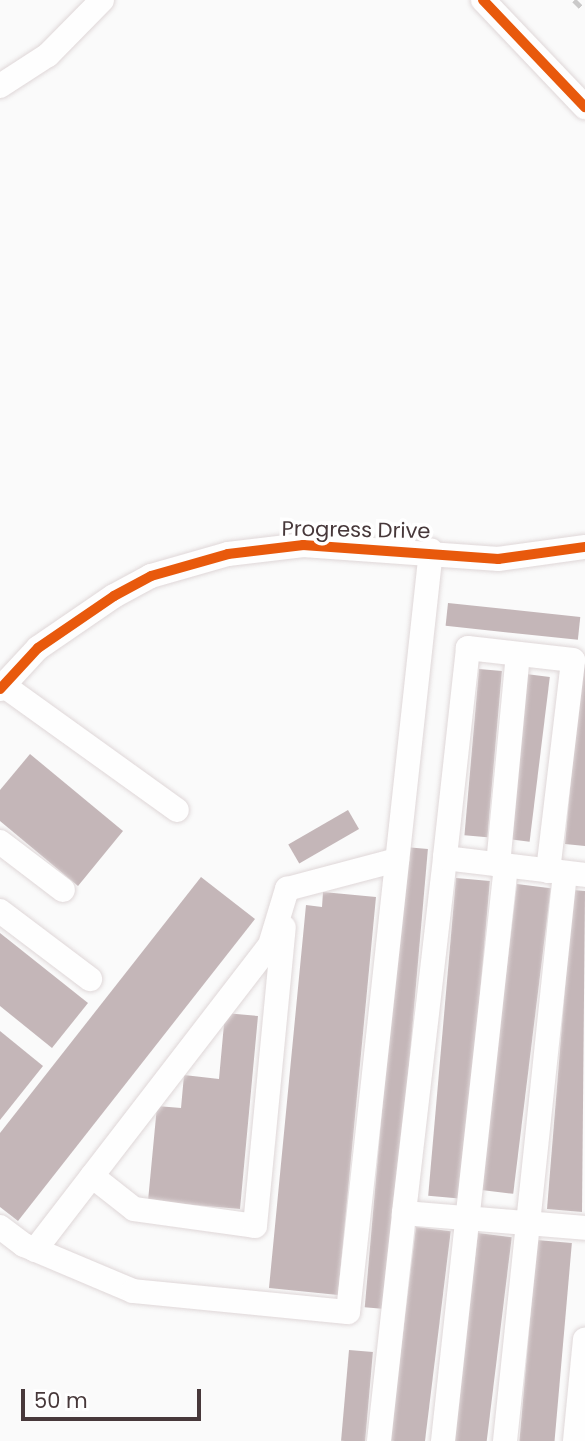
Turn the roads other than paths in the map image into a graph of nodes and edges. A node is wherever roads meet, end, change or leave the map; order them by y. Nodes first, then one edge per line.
1 (102, 0) edge
2 (483, 0) edge
3 (0, 86) edge
4 (585, 107) edge
5 (585, 547) edge
6 (430, 551) junction
7 (518, 653) junction
8 (1, 687) edge
9 (177, 810) dead end
10 (0, 842) edge
11 (445, 858) junction
12 (397, 860) junction
13 (502, 865) junction
14 (566, 873) edge
15 (287, 889) junction
16 (63, 890) dead end
17 (0, 911) edge
18 (90, 979) dead end
19 (92, 1177) junction
20 (404, 1213) junction
21 (467, 1218) junction
22 (528, 1223) junction
23 (0, 1227) edge
24 (585, 1228) edge
25 (35, 1250) junction
26 (585, 1339) edge
27 (379, 1441) edge
28 (443, 1441) edge
29 (505, 1441) edge
30 (575, 1441) edge

1 - 3 street
2 - 4 street
5 - 6 street, Progress Drive
6 - 8 street, Progress Drive
6 - 12 street
7 - 11 street
7 - 13 street
7 - 14 street
8 - 9 street
10 - 16 street
11 - 13 street
11 - 20 street
12 - 15 street
12 - 25 street
13 - 14 street
13 - 21 street
14 - 22 street
15 - 19 street
15 - 19 street
17 - 18 street
19 - 25 street
20 - 21 street
20 - 27 street
21 - 22 street
21 - 28 street
22 - 24 street
22 - 29 street
23 - 25 street
26 - 30 street

